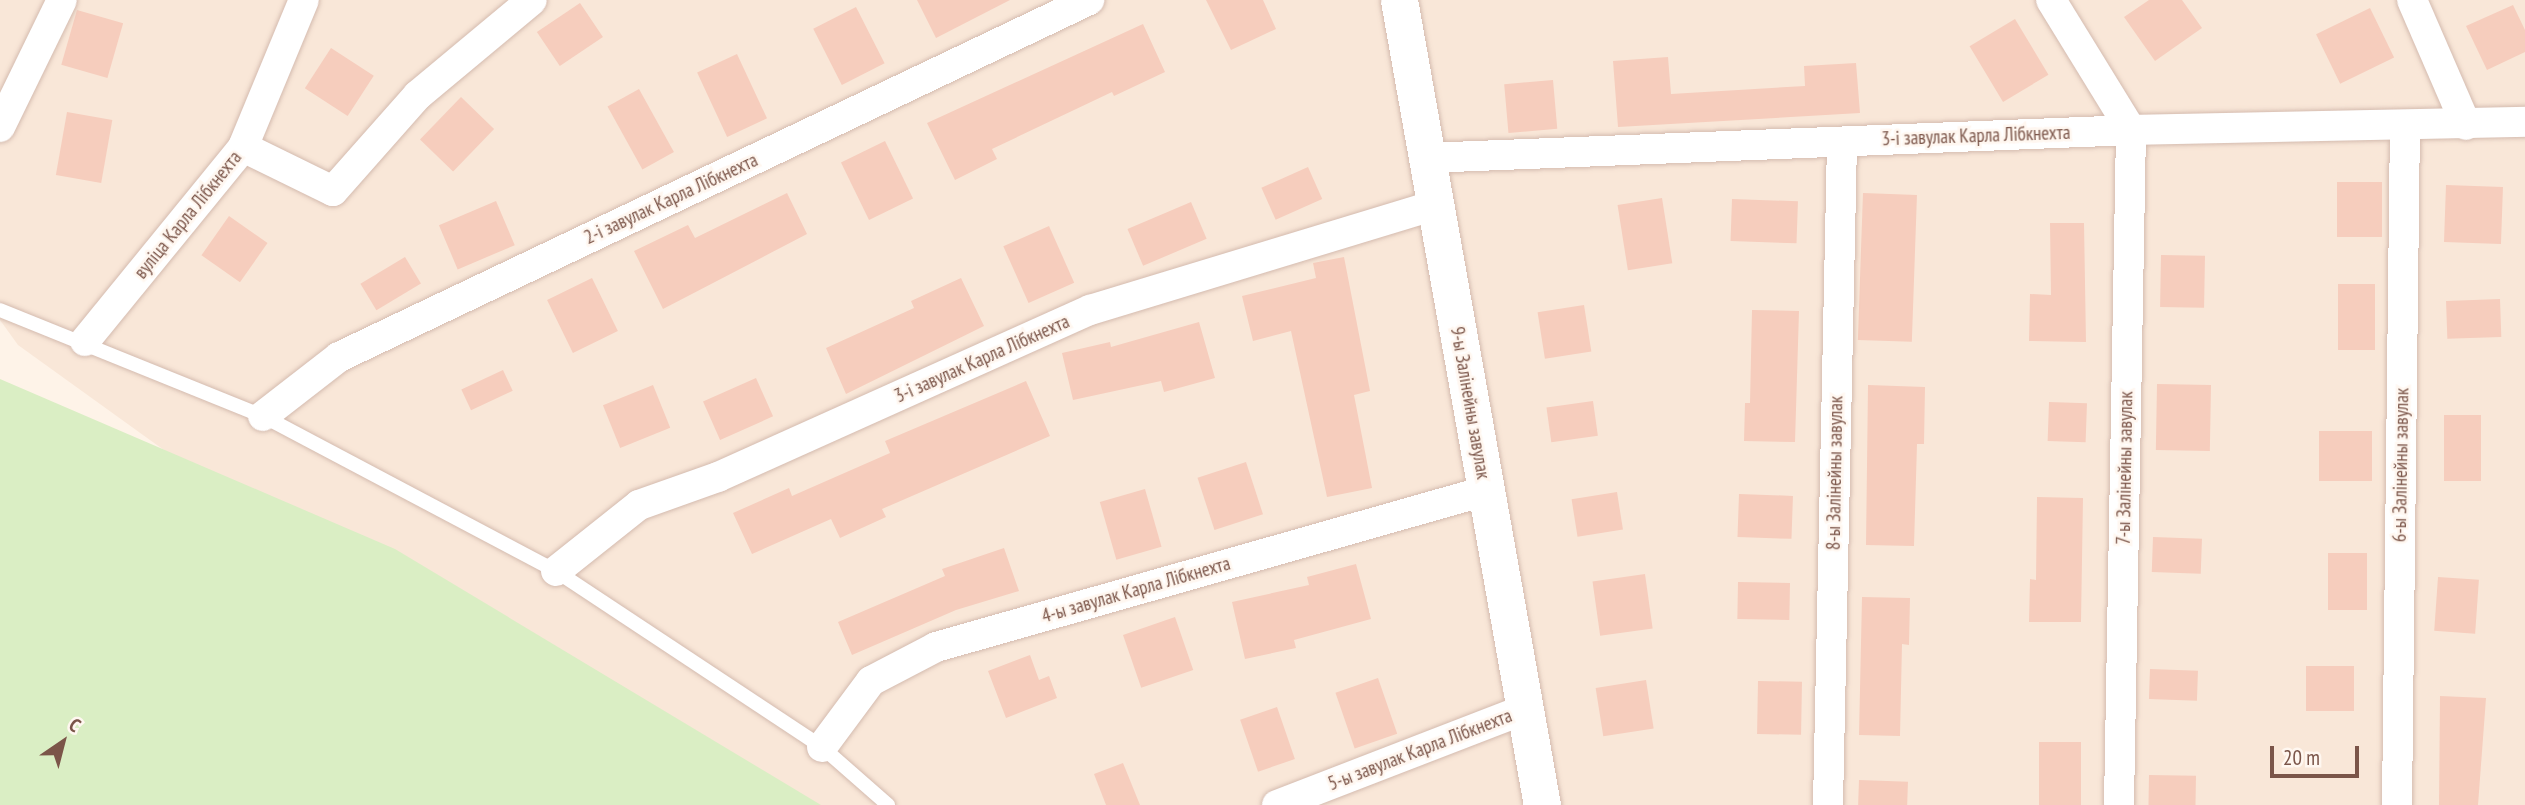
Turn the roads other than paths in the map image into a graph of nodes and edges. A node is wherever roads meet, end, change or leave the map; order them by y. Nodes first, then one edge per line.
1 (62, 0) edge
2 (304, 0) edge
3 (532, 0) edge
4 (1089, 0) edge
5 (1399, 0) edge
6 (2051, 0) edge
7 (2412, 0) edge
8 (2525, 122) edge
9 (2404, 125) junction
10 (2466, 125) junction
11 (0, 127) edge
12 (2130, 130) junction
13 (1842, 142) junction
14 (243, 147) junction
15 (1426, 158) junction
16 (1435, 205) junction
17 (0, 310) edge
18 (85, 341) junction
19 (263, 416) junction
20 (1485, 491) junction
21 (556, 571) junction
22 (1523, 710) junction
23 (822, 747) junction
24 (888, 805) edge
25 (1277, 805) edge
26 (1542, 805) edge
27 (1828, 805) edge
28 (2119, 805) edge
29 (2397, 805) edge

1 - 11 street
2 - 14 street, вуліца Карла Лібкнехта
3 - 14 street
4 - 19 street, 2-і завулак Карла Лібкнехта
5 - 15 street, 9-ы Залінейны завулак
6 - 12 street
7 - 10 street
8 - 10 street, 3-і завулак Карла Лібкнехта
9 - 10 street, 3-і завулак Карла Лібкнехта
9 - 12 street, 3-і завулак Карла Лібкнехта
9 - 29 street, 6-ы Залінейны завулак
12 - 13 street, 3-і завулак Карла Лібкнехта
12 - 28 street, 7-ы Залінейны завулак
13 - 15 street, 3-і завулак Карла Лібкнехта
13 - 27 street, 8-ы Залінейны завулак
14 - 18 street, вуліца Карла Лібкнехта
15 - 16 street, 9-ы Залінейны завулак
16 - 20 street, 9-ы Залінейны завулак
16 - 21 street, 3-і завулак Карла Лібкнехта
17 - 18 lane
18 - 19 lane
19 - 21 lane
20 - 22 street, 9-ы Залінейны завулак
20 - 23 street, 4-ы завулак Карла Лібкнехта
21 - 23 lane
22 - 25 street, 5-ы завулак Карла Лібкнехта
22 - 26 street, 9-ы Залінейны завулак
23 - 24 lane

